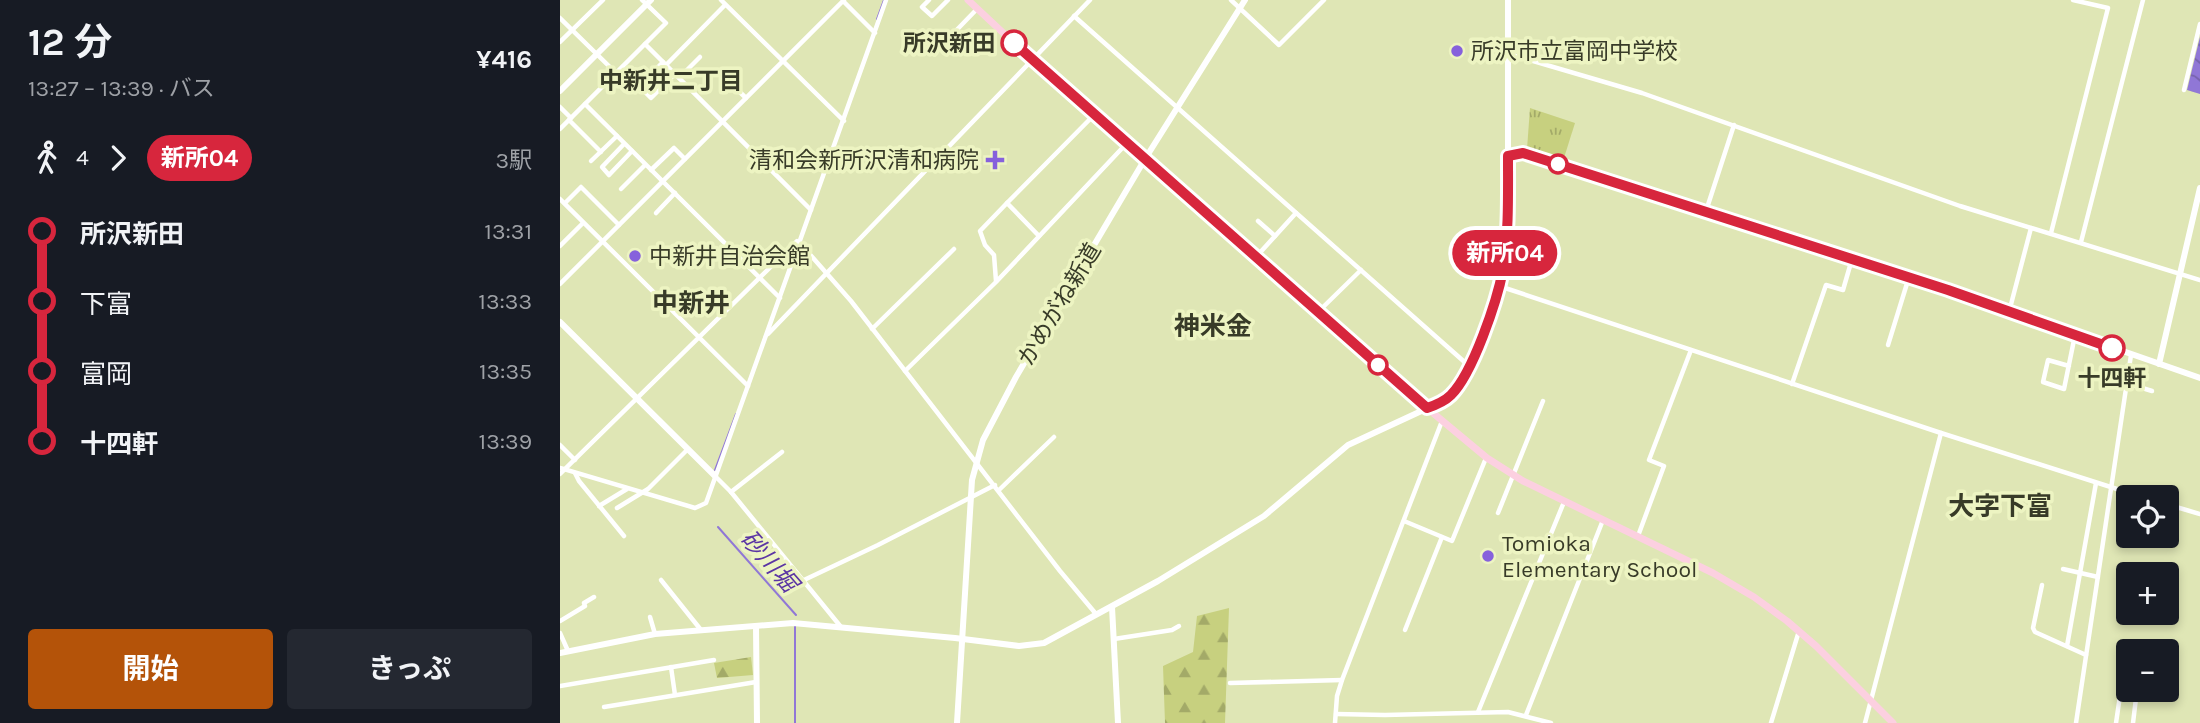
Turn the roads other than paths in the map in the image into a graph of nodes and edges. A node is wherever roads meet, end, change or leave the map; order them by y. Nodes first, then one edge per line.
1 (603, 0) edge
2 (721, 0) edge
3 (843, 0) edge
4 (886, 0) edge
5 (929, 0) edge
6 (948, 0) edge
7 (1090, 0) edge
8 (1231, 0) edge
9 (1245, 0) edge
10 (1324, 0) edge
11 (1508, 0) edge
12 (2073, 0) edge
13 (2143, 0) edge
14 (646, 1) edge
15 (974, 4) edge
16 (726, 5) junction
17 (1240, 9) junction
18 (1074, 16) junction
19 (560, 18) edge
20 (2200, 24) edge
21 (572, 30) junction
22 (875, 33) junction
23 (932, 36) dead end
24 (560, 42) edge
25 (645, 44) junction
26 (597, 54) junction
27 (1508, 54) junction
28 (700, 57) dead end
29 (1031, 59) junction
30 (782, 62) junction
31 (664, 63) junction
32 (616, 73) junction
33 (677, 76) junction
34 (723, 76) dead end
35 (2184, 90) dead end
36 (560, 91) edge
37 (746, 99) junction
38 (585, 104) junction
39 (560, 107) edge
40 (1178, 107) junction
41 (1094, 115) junction
42 (570, 119) junction
43 (844, 121) junction
44 (723, 122) junction
45 (1734, 125) junction
46 (560, 129) edge
47 (617, 136) junction
48 (1127, 143) junction
49 (624, 144) junction
50 (632, 151) junction
51 (601, 152) junction
52 (1508, 156) junction
53 (685, 159) junction
54 (1145, 159) junction
55 (591, 161) dead end
56 (645, 165) junction
57 (651, 170) junction
58 (662, 181) junction
59 (2200, 188) edge
60 (621, 189) dead end
61 (675, 193) junction
62 (562, 201) edge
63 (1007, 203) junction
64 (811, 210) junction
65 (1706, 211) junction
66 (1296, 212) junction
67 (656, 213) dead end
68 (1258, 220) dead end
69 (583, 223) junction
70 (619, 225) junction
71 (2031, 228) junction
72 (2051, 233) junction
73 (1039, 236) junction
74 (1275, 236) junction
75 (603, 241) junction
76 (799, 242) junction
77 (2081, 242) junction
78 (560, 246) edge
79 (954, 249) dead end
80 (1256, 257) junction
81 (1852, 259) junction
82 (1361, 270) junction
83 (827, 272) junction
84 (2181, 274) junction
85 (1909, 277) junction
86 (759, 278) junction
87 (2200, 279) edge
88 (996, 282) junction
89 (560, 284) edge
90 (1499, 286) junction
91 (779, 298) junction
92 (1318, 312) junction
93 (2009, 312) junction
94 (560, 322) edge
95 (872, 329) junction
96 (2075, 335) junction
97 (699, 338) junction
98 (765, 338) junction
99 (1888, 345) dead end
100 (1691, 350) junction
101 (2131, 355) junction
102 (2159, 364) junction
103 (1469, 366) junction
104 (2068, 366) junction
105 (905, 371) junction
106 (2200, 378) edge
107 (2126, 383) junction
108 (1792, 384) junction
109 (748, 386) junction
110 (2152, 391) dead end
111 (637, 399) junction
112 (1543, 401) dead end
113 (1427, 408) junction
114 (1442, 421) junction
115 (1941, 433) junction
116 (1054, 438) dead end
117 (560, 445) edge
118 (688, 449) junction
119 (782, 452) dead end
120 (1487, 458) junction
121 (575, 460) junction
122 (977, 462) junction
123 (563, 469) edge
124 (575, 472) junction
125 (560, 474) edge
126 (1513, 475) junction
127 (715, 476) junction
128 (2096, 483) junction
129 (628, 488) junction
130 (997, 488) junction
131 (2111, 488) junction
132 (2116, 489) edge
133 (643, 492) junction
134 (731, 492) junction
135 (971, 497) junction
136 (1564, 502) junction
137 (598, 506) junction
138 (617, 508) dead end
139 (2179, 508) edge
140 (1497, 513) dead end
141 (2200, 514) edge
142 (1603, 520) junction
143 (1404, 521) junction
144 (624, 536) dead end
145 (1638, 536) junction
146 (1442, 537) junction
147 (2063, 569) dead end
148 (2081, 572) junction
149 (2098, 577) junction
150 (660, 580) dead end
151 (804, 580) junction
152 (2042, 585) dead end
153 (594, 597) dead end
154 (1112, 607) junction
155 (1097, 615) junction
156 (650, 617) dead end
157 (560, 621) edge
158 (756, 626) junction
159 (1179, 626) dead end
160 (842, 627) junction
161 (1405, 630) dead end
162 (1799, 630) junction
163 (702, 631) junction
164 (560, 633) edge
165 (655, 634) junction
166 (962, 639) junction
167 (1114, 639) junction
168 (2067, 646) junction
169 (568, 651) junction
170 (560, 653) edge
171 (2087, 655) junction
172 (714, 660) dead end
173 (671, 667) junction
174 (1342, 680) junction
175 (757, 682) junction
176 (1230, 683) dead end
177 (560, 686) edge
178 (676, 695) junction
179 (1871, 699) junction
180 (2119, 702) edge
181 (2136, 702) edge
182 (604, 707) dead end
183 (1478, 712) junction
184 (1336, 713) junction
185 (1524, 715) junction
186 (757, 723) edge
187 (957, 723) edge
188 (1118, 723) edge
189 (1335, 723) edge
190 (1521, 723) edge
191 (1551, 723) edge
192 (1771, 723) edge
193 (1864, 723) edge
194 (1894, 723) edge
195 (2076, 723) edge
196 (2116, 723) edge
197 (2133, 723) edge

1 - 21 street
2 - 16 street
3 - 22 street
3 - 30 street
4 - 22 street
5 - 6 street
7 - 18 street
8 - 17 street
9 - 17 street, かめがね新道
10 - 17 street
11 - 27 street
12 - 72 street
13 - 77 street
14 - 25 street
14 - 26 street
15 - 23 street
15 - 29 main road
16 - 30 street
16 - 31 street
17 - 40 street, かめがね新道
18 - 29 street
18 - 40 street
19 - 21 street
20 - 35 street
21 - 24 street
21 - 26 street
22 - 43 street
25 - 31 street
25 - 32 street
26 - 32 street
26 - 36 street
27 - 45 street
27 - 52 street
28 - 33 street
29 - 41 main road
29 - 83 street
30 - 37 street
30 - 43 street
31 - 33 street
31 - 33 street
32 - 38 street
33 - 44 street
34 - 37 street
37 - 44 street
38 - 42 street
38 - 47 street
39 - 42 street
40 - 54 street, かめがね新道
40 - 66 street
41 - 48 main road
41 - 63 street
42 - 46 street
42 - 51 street
43 - 64 street
44 - 53 street
44 - 64 street
45 - 65 street
45 - 71 street
47 - 49 street
47 - 51 street
48 - 54 main road
48 - 73 street
49 - 50 street
49 - 50 street
50 - 56 street
51 - 55 street
52 - 65 street
52 - 90 street
53 - 57 street
53 - 58 street
54 - 80 main road
54 - 122 street, かめがね新道
56 - 57 street
56 - 60 street
57 - 58 street
58 - 61 street
58 - 70 street
59 - 84 street
61 - 67 street
61 - 86 street
62 - 69 street
62 - 70 street
63 - 73 street
63 - 88 street
64 - 76 street
65 - 81 street
66 - 74 street
66 - 82 street
68 - 74 street
69 - 75 street
69 - 78 street
70 - 75 street
71 - 72 street
71 - 93 street
72 - 77 street
73 - 88 street
74 - 80 street
75 - 89 street
75 - 97 street
76 - 83 street
76 - 86 street
76 - 91 street
77 - 84 street
79 - 95 street
80 - 92 main road
81 - 85 street
81 - 108 street
82 - 92 street
82 - 103 street
83 - 95 street
83 - 98 street
84 - 87 street
84 - 102 street
85 - 93 street
85 - 99 street
86 - 91 street
86 - 97 street
88 - 105 street
90 - 100 street
90 - 103 street
91 - 98 street
92 - 113 main road
93 - 96 street
94 - 111 street
95 - 105 street
96 - 101 street
96 - 104 street
97 - 109 street
97 - 111 street
98 - 109 street
100 - 108 street
100 - 145 street
101 - 102 street
101 - 107 street
102 - 106 street
103 - 113 street
104 - 104 street
105 - 122 street
107 - 110 street
107 - 131 street
108 - 115 street
109 - 127 street
111 - 118 street
111 - 121 street
112 - 126 street
113 - 114 main road
113 - 154 street
114 - 120 main road
114 - 143 street
115 - 128 street
115 - 179 street
116 - 130 street
117 - 121 street
118 - 127 street
118 - 133 street
119 - 134 street
120 - 126 main road
120 - 146 street
121 - 123 street
122 - 130 street
122 - 135 street, かめがね新道
123 - 124 street
123 - 125 street
124 - 129 street
124 - 137 street
126 - 136 main road
126 - 140 street
127 - 133 street
127 - 134 street
128 - 131 street
128 - 148 street
129 - 133 street
129 - 137 street
130 - 135 street
130 - 155 street
131 - 132 street
131 - 149 street
133 - 138 street
134 - 151 street
135 - 151 street
135 - 166 street, かめがね新道
136 - 142 main road
136 - 183 street
137 - 144 street
139 - 141 street
142 - 145 main road
142 - 185 street
143 - 146 street
143 - 174 street
145 - 162 main road
146 - 161 street
147 - 148 street
148 - 149 street
148 - 168 street
149 - 171 street
150 - 163 street
151 - 160 street
152 - 168 street
153 - 157 street
154 - 155 street
154 - 167 street
155 - 166 street
156 - 165 street
158 - 160 street
158 - 163 street
158 - 175 street
159 - 167 street
160 - 166 street
162 - 179 main road
162 - 192 street
163 - 165 street
164 - 169 street
165 - 169 street
166 - 187 street, かめがね新道
167 - 188 street
168 - 171 street
169 - 170 street
171 - 195 street
172 - 173 street
173 - 177 street
173 - 178 street
174 - 176 street
174 - 184 street
175 - 178 street
175 - 186 street
178 - 182 street
179 - 193 street
179 - 194 main road
180 - 196 street
181 - 197 street
183 - 184 street
183 - 185 street
184 - 189 street
185 - 190 street
185 - 191 street

